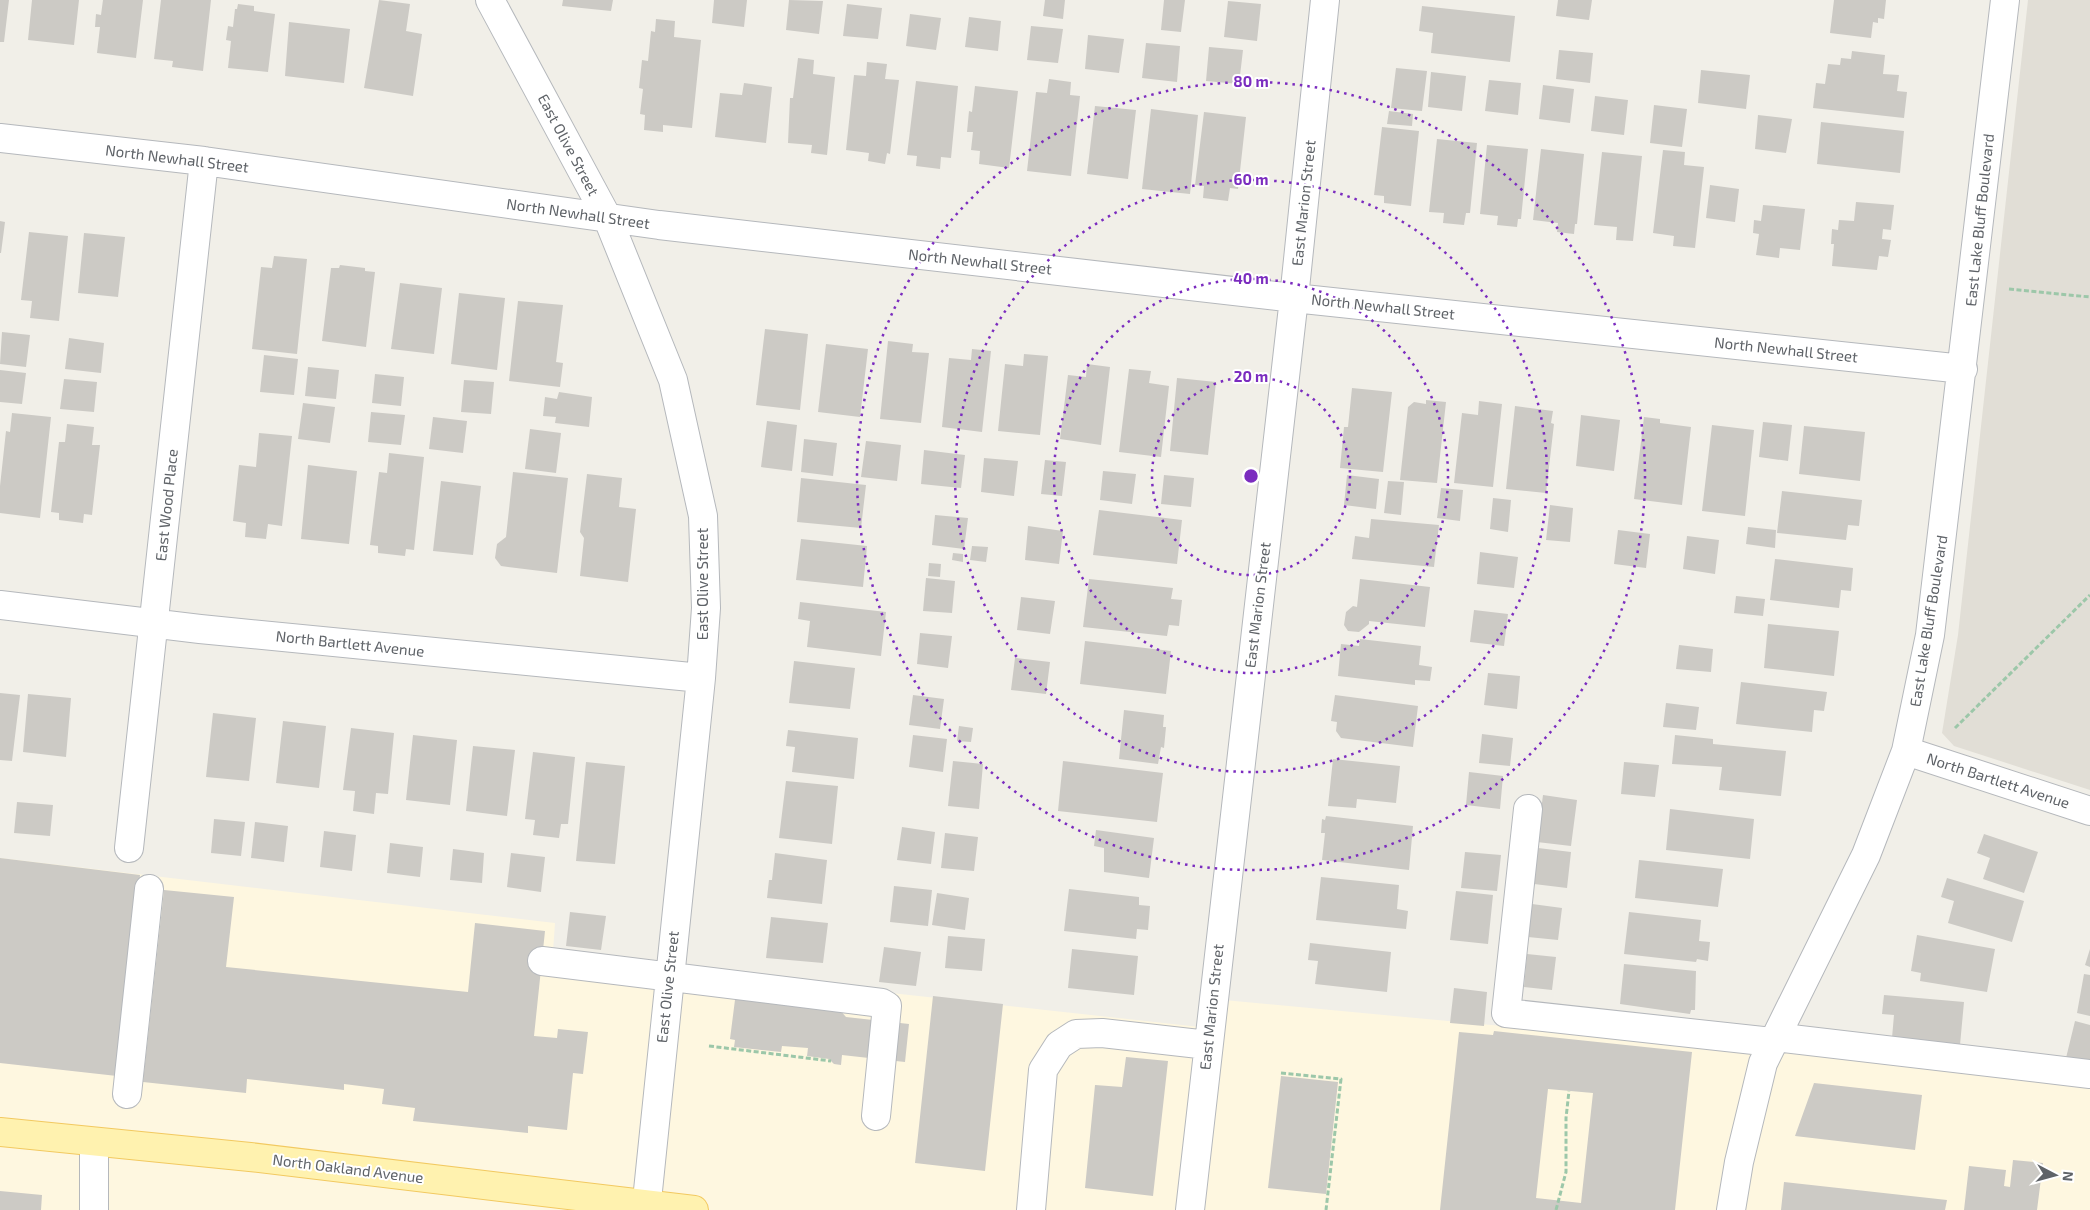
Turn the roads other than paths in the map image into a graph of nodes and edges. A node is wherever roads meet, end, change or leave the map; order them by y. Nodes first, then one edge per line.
1 (490, 0) edge
2 (1325, 0) edge
3 (2005, 0) edge
4 (0, 138) edge
5 (204, 161) junction
6 (608, 219) junction
7 (1294, 298) junction
8 (1963, 368) junction
9 (0, 605) edge
10 (154, 623) junction
11 (701, 678) junction
12 (1906, 751) junction
13 (1528, 809) dead end
14 (2090, 811) edge
15 (129, 848) dead end
16 (149, 889) dead end
17 (542, 961) dead end
18 (669, 975) junction
19 (1774, 1040) junction
20 (1208, 1045) junction
21 (2090, 1074) edge
22 (126, 1094) dead end
23 (876, 1116) dead end
24 (0, 1132) edge
25 (94, 1142) junction
26 (646, 1207) edge
27 (94, 1210) edge
28 (694, 1210) edge
29 (1031, 1210) edge
30 (1190, 1210) edge
31 (1731, 1210) edge

1 - 6 street, East Olive Street
2 - 7 street, East Marion Street
3 - 8 street, East Lake Bluff Boulevard
4 - 5 street, North Newhall Street
5 - 6 street, North Newhall Street
5 - 10 street, East Wood Place
6 - 7 street, North Newhall Street
6 - 11 street, East Olive Street
7 - 8 street, North Newhall Street
7 - 20 street, East Marion Street
8 - 12 street, East Lake Bluff Boulevard
9 - 10 street, North Bartlett Avenue
10 - 11 street, North Bartlett Avenue
10 - 15 street, East Wood Place
11 - 18 street, East Olive Street
12 - 14 street, North Bartlett Avenue
12 - 19 street, East Lake Bluff Boulevard
13 - 19 street
16 - 22 street
17 - 18 street
18 - 23 street
18 - 26 street, East Olive Street
19 - 21 street
19 - 31 street, East Lake Bluff Boulevard
20 - 29 street
20 - 30 street, East Marion Street
24 - 25 main road, North Oakland Avenue
25 - 26 main road, North Oakland Avenue
25 - 27 street
26 - 28 main road, North Oakland Avenue

